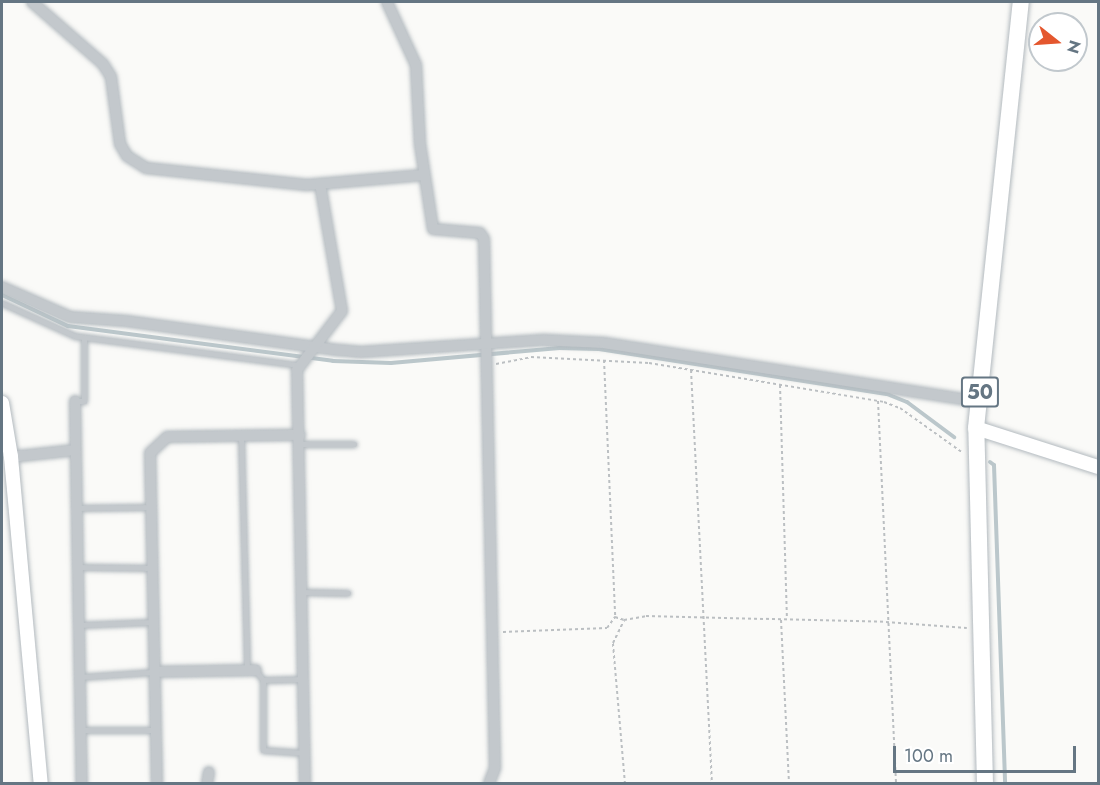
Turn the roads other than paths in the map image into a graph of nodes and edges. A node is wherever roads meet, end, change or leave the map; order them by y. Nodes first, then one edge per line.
1 (32, 2) edge
2 (387, 2) edge
3 (1021, 2) edge
4 (424, 175) junction
5 (320, 184) junction
6 (2, 287) edge
7 (2, 303) edge
8 (84, 337) junction
9 (485, 345) junction
10 (314, 346) junction
11 (299, 364) junction
12 (75, 401) joint
13 (979, 402) junction
14 (2, 403) edge
15 (976, 428) junction
16 (242, 437) junction
17 (301, 439) junction
18 (354, 444) dead end
19 (76, 450) junction
20 (11, 457) junction
21 (1098, 467) edge
22 (151, 507) junction
23 (77, 508) junction
24 (78, 567) junction
25 (152, 568) junction
26 (303, 592) junction
27 (348, 592) dead end
28 (153, 621) junction
29 (80, 625) junction
30 (251, 670) junction
31 (154, 672) junction
32 (81, 677) junction
33 (304, 679) junction
34 (263, 680) junction
35 (82, 730) junction
36 (156, 730) junction
37 (305, 753) junction
38 (41, 783) edge
39 (82, 783) edge
40 (157, 783) edge
41 (305, 783) edge
42 (489, 783) edge
43 (985, 783) edge

1 - 5 street
2 - 4 street
3 - 13 main road, 50
4 - 5 street
4 - 9 street
5 - 10 street
6 - 10 street
7 - 8 lane
8 - 11 lane
8 - 12 lane
9 - 10 street
9 - 13 street
9 - 42 street
10 - 11 street
11 - 17 street
12 - 19 street
13 - 15 main road, 50
14 - 20 street
15 - 21 street
15 - 43 main road, 50
16 - 17 street
16 - 22 street
16 - 30 lane
17 - 18 lane
17 - 26 street
19 - 20 street
19 - 23 street
20 - 38 street
22 - 23 lane
22 - 25 street
23 - 24 street
24 - 25 lane
24 - 29 street
25 - 28 street
26 - 27 lane
26 - 33 street
28 - 29 lane
28 - 31 street
29 - 32 street
30 - 31 street
30 - 34 lane
31 - 32 lane
31 - 36 street
32 - 35 street
33 - 34 lane
33 - 37 street
34 - 37 lane
35 - 36 lane
35 - 39 street
36 - 40 street
37 - 41 street

